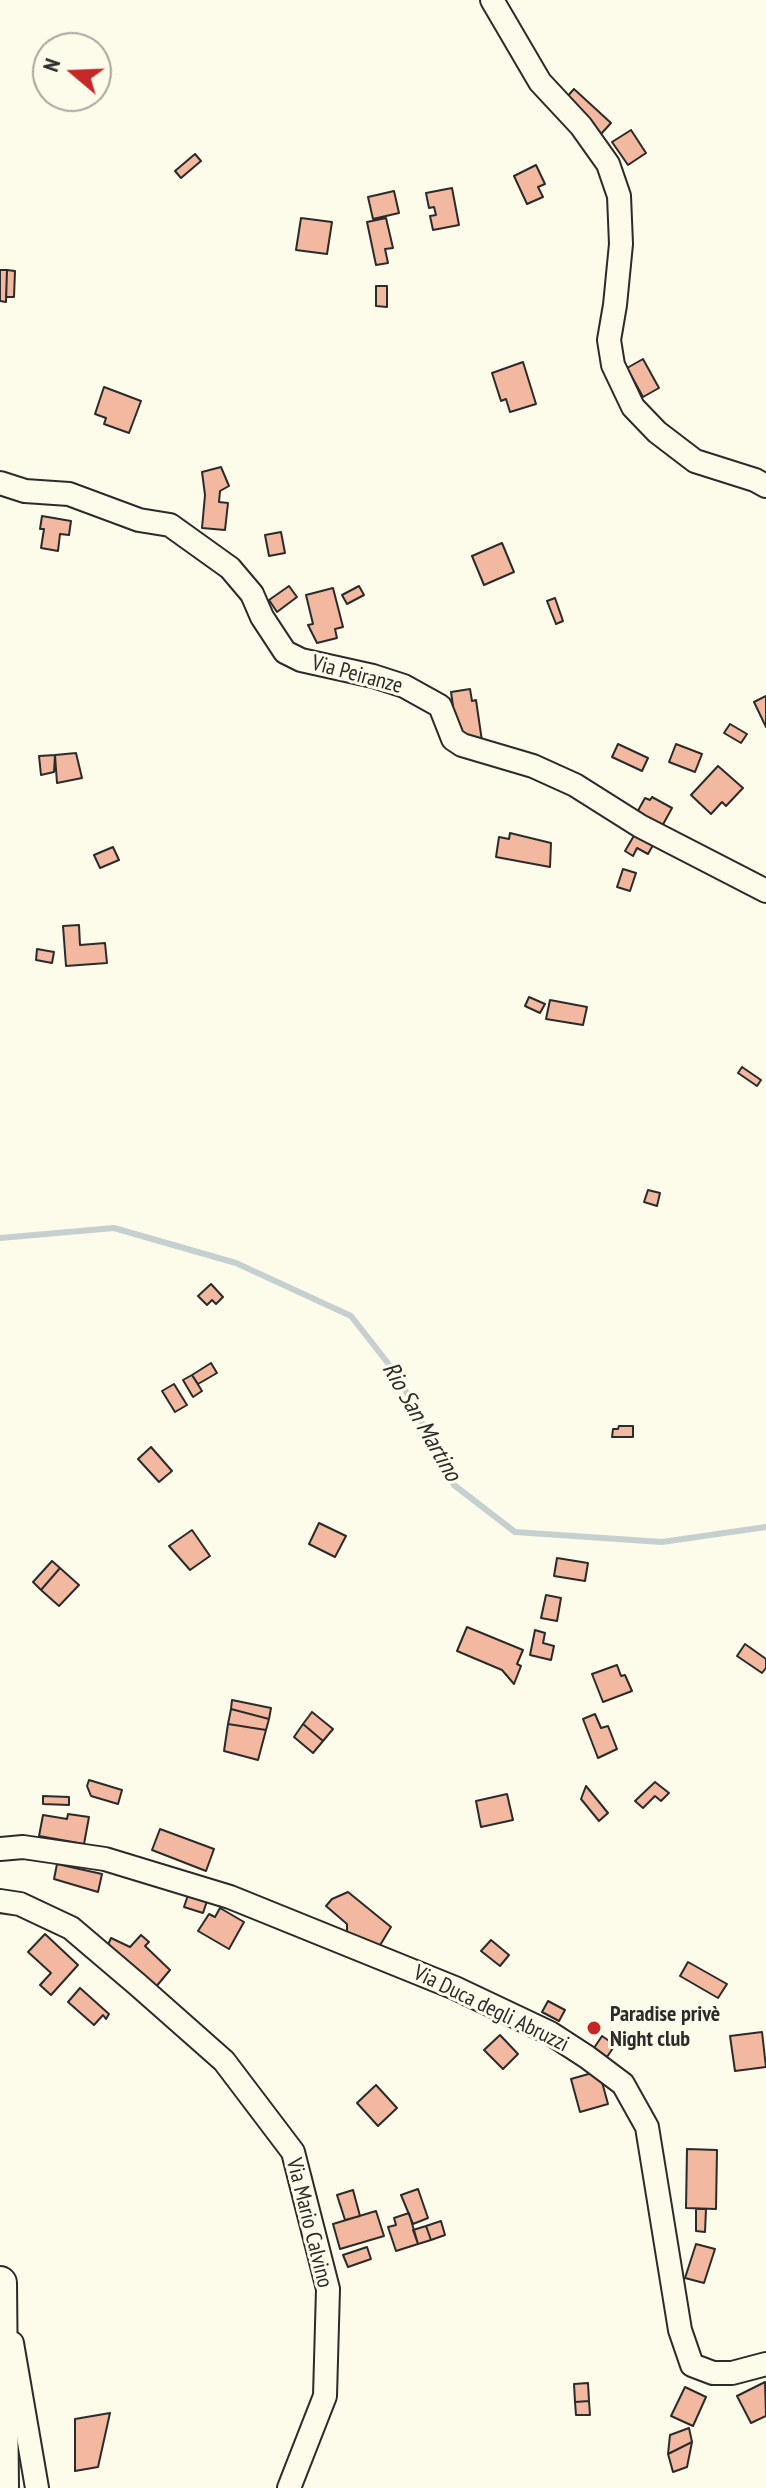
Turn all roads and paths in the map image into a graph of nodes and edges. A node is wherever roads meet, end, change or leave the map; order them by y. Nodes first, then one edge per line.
1 (492, 0) edge
2 (0, 483) edge
3 (766, 486) edge
4 (766, 891) edge
5 (0, 1849) edge
6 (0, 1901) edge
7 (0, 2281) edge
8 (766, 2364) edge
9 (2, 2488) edge
10 (37, 2488) edge
11 (289, 2488) edge

1 - 3 street
2 - 4 street, Via Peiranze
5 - 8 street, Via Duca degli Abruzzi
6 - 11 street, Via Mario Calvino
7 - 9 highway
7 - 10 street

